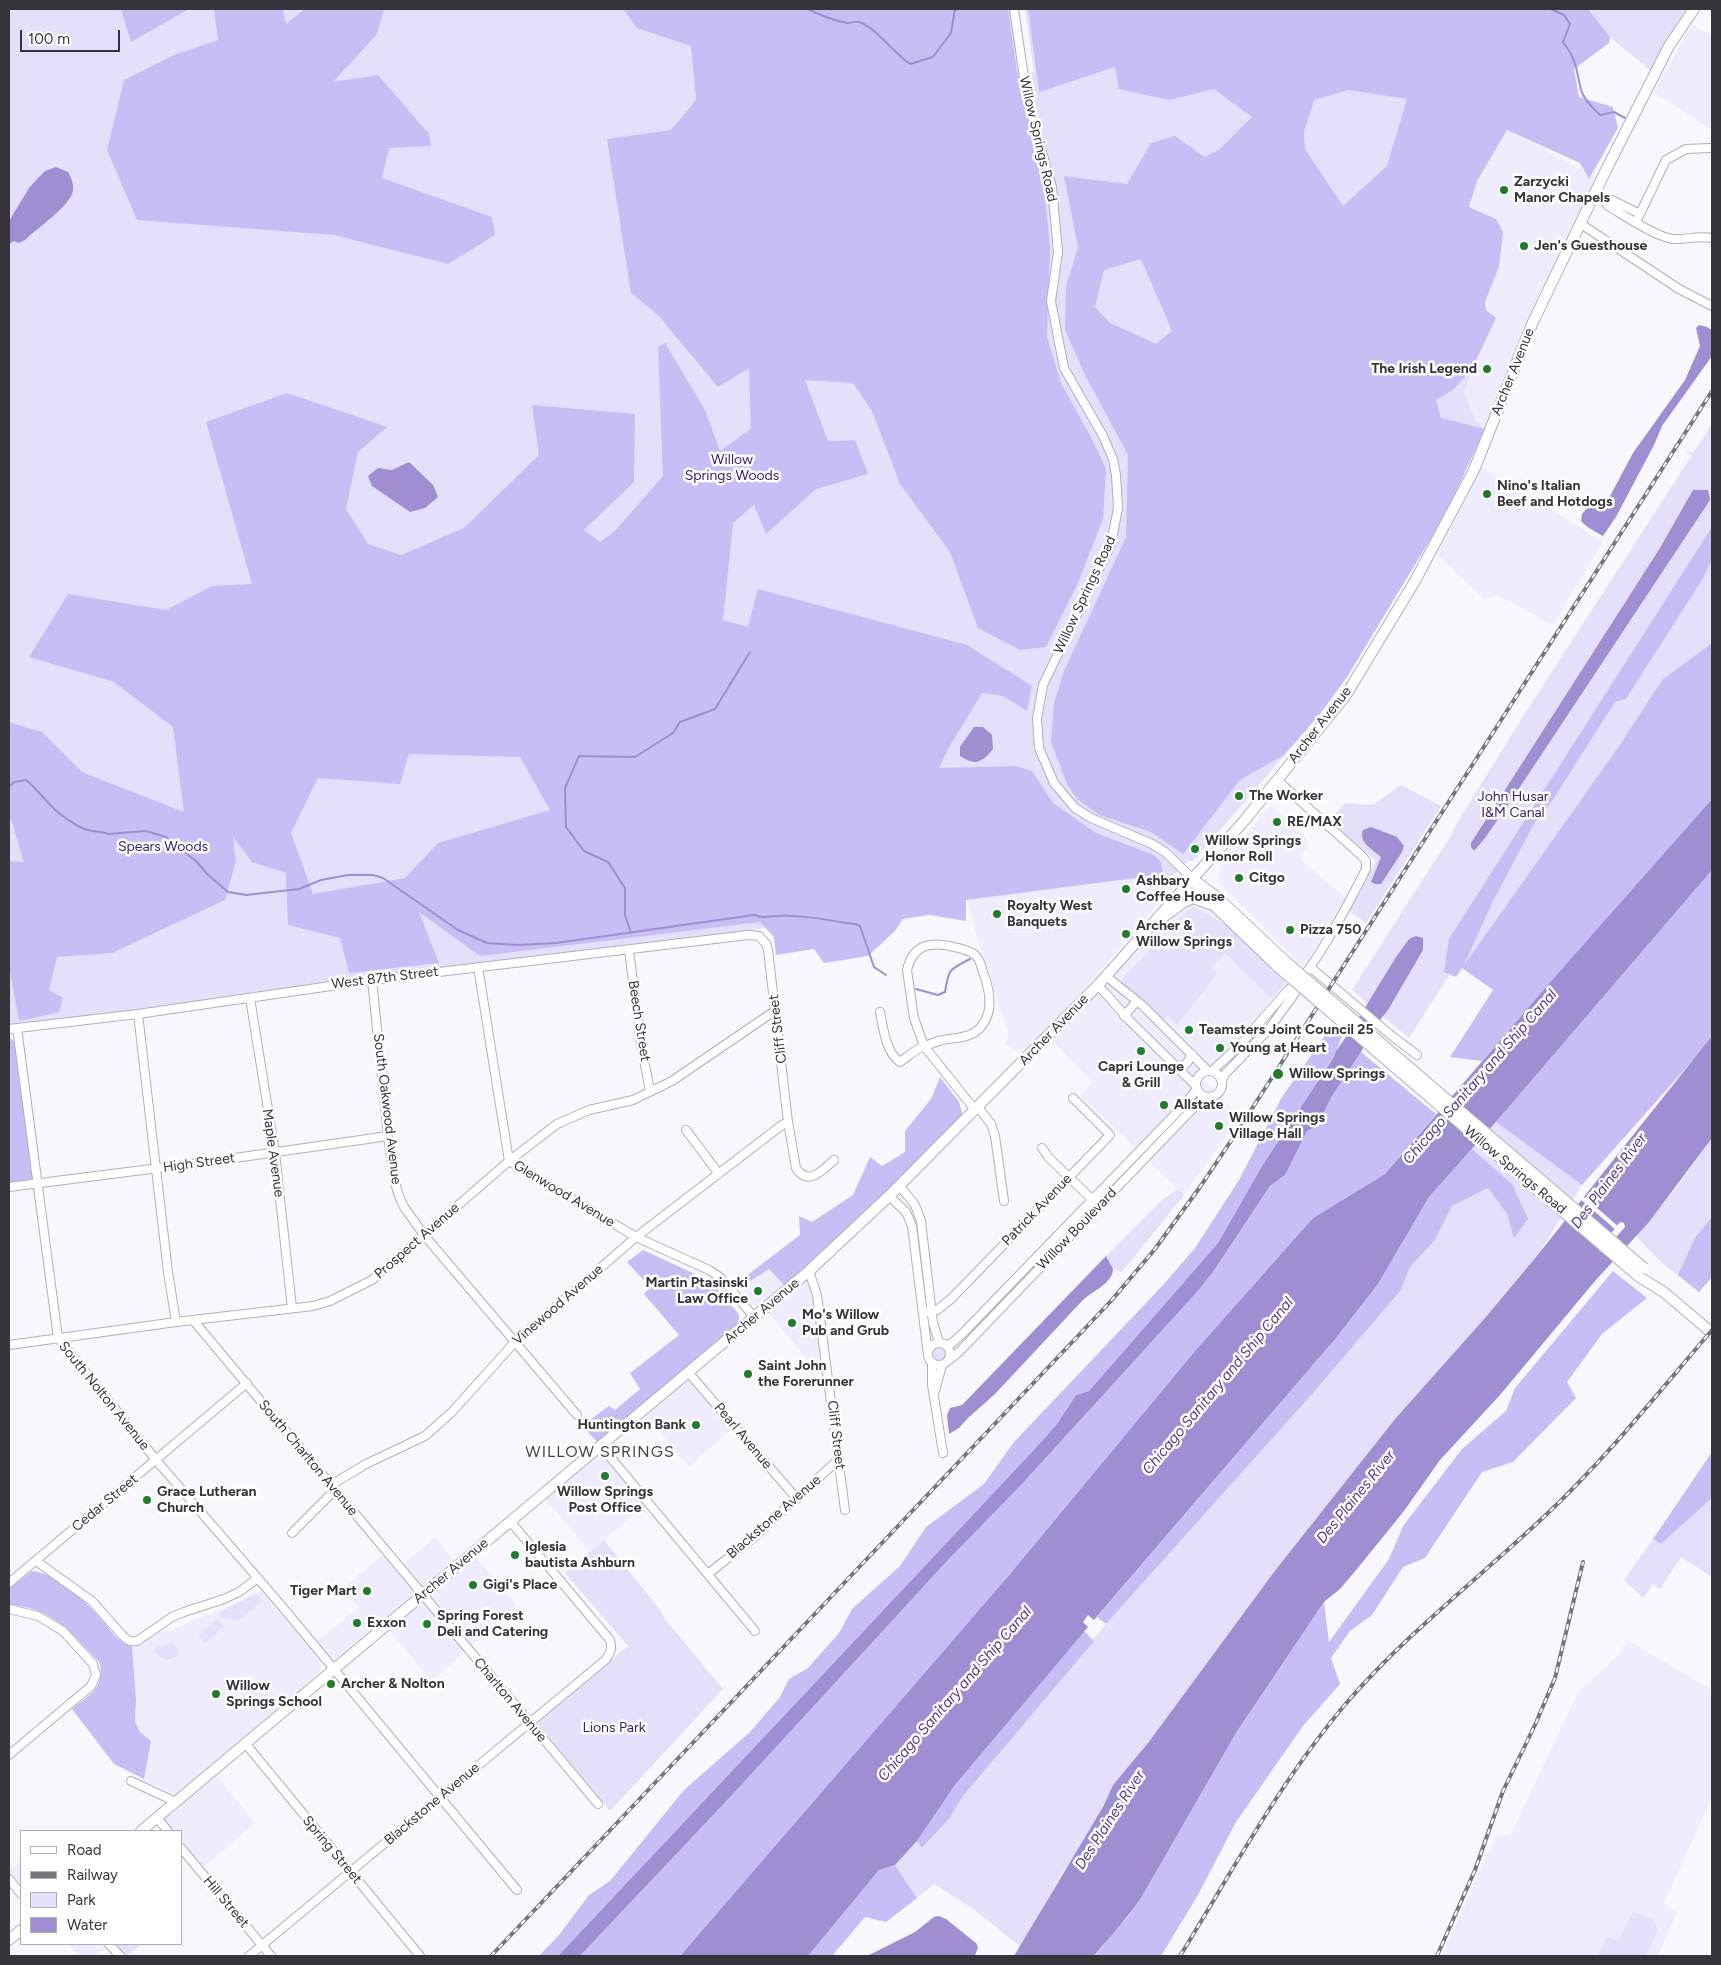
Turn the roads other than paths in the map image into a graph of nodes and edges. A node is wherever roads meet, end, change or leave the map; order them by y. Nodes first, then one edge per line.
1 (1014, 9) edge
2 (1694, 9) edge
3 (1712, 148) edge
4 (1593, 196) junction
5 (1638, 218) junction
6 (1581, 224) junction
7 (1712, 238) edge
8 (1712, 306) edge
9 (1277, 780) junction
10 (1193, 879) junction
11 (1213, 905) junction
12 (1154, 923) junction
13 (762, 937) joint
14 (628, 950) junction
15 (1282, 964) junction
16 (478, 967) junction
17 (1310, 967) junction
18 (1106, 976) junction
19 (372, 980) junction
20 (1098, 985) junction
21 (1295, 986) junction
22 (250, 998) junction
23 (1137, 1001) junction
24 (776, 1010) junction
25 (880, 1012) dead end
26 (138, 1014) junction
27 (1124, 1016) junction
28 (17, 1028) junction
29 (9, 1029) edge
30 (924, 1046) junction
31 (1192, 1054) junction
32 (1417, 1055) dead end
33 (1178, 1068) junction
34 (1210, 1071) junction
35 (1222, 1080) junction
36 (1196, 1087) junction
37 (650, 1091) junction
38 (1206, 1097) junction
39 (1073, 1098) dead end
40 (976, 1108) junction
41 (788, 1122) junction
42 (686, 1130) dead end
43 (388, 1136) junction
44 (1042, 1148) dead end
45 (274, 1153) junction
46 (834, 1160) dead end
47 (509, 1161) junction
48 (155, 1169) junction
49 (719, 1174) junction
50 (1069, 1176) junction
51 (36, 1184) junction
52 (899, 1186) junction
53 (9, 1187) edge
54 (890, 1196) junction
55 (1092, 1199) junction
56 (1004, 1202) dead end
57 (1099, 1206) junction
58 (424, 1235) junction
59 (636, 1237) junction
60 (809, 1271) junction
61 (292, 1308) junction
62 (932, 1311) junction
63 (923, 1312) junction
64 (754, 1317) junction
65 (193, 1320) junction
66 (176, 1322) junction
67 (1712, 1333) edge
68 (58, 1338) junction
69 (939, 1342) junction
70 (514, 1343) junction
71 (9, 1345) edge
72 (947, 1345) junction
73 (928, 1354) junction
74 (932, 1362) junction
75 (945, 1363) junction
76 (688, 1372) junction
77 (247, 1383) junction
78 (935, 1393) junction
79 (577, 1415) dead end
80 (601, 1446) junction
81 (943, 1454) dead end
82 (839, 1459) junction
83 (156, 1460) junction
84 (333, 1488) junction
85 (797, 1499) junction
86 (845, 1510) dead end
87 (510, 1521) junction
88 (292, 1534) dead end
89 (36, 1560) junction
90 (708, 1574) junction
91 (258, 1578) junction
92 (11, 1579) edge
93 (423, 1595) junction
94 (9, 1609) edge
95 (755, 1631) dead end
96 (335, 1670) junction
97 (529, 1722) junction
98 (245, 1743) junction
99 (9, 1755) edge
100 (130, 1781) dead end
101 (440, 1797) junction
102 (176, 1802) junction
103 (598, 1804) dead end
104 (157, 1818) junction
105 (141, 1830) edge
106 (167, 1830) edge
107 (182, 1849) edge
108 (351, 1873) junction
109 (9, 1879) edge
110 (517, 1890) dead end
111 (20, 1893) edge
112 (20, 1931) edge
113 (9, 1940) edge
114 (110, 1945) edge
115 (262, 1945) junction
116 (120, 1956) edge
117 (249, 1956) edge
118 (271, 1956) edge
119 (420, 1956) edge

1 - 10 street, Willow Springs Road
2 - 4 main road, Archer Avenue
3 - 5 street
4 - 5 street
4 - 6 main road, Archer Avenue
5 - 7 street
6 - 8 street
6 - 9 main road, Archer Avenue
9 - 10 main road, Archer Avenue
9 - 17 street
10 - 11 main road, Willow Springs Road
10 - 12 main road, Archer Avenue
10 - 15 main road, Willow Springs Road
11 - 12 main road
11 - 15 main road, Willow Springs Road
12 - 18 main road, Archer Avenue
13 - 14 street, West 87th Street
13 - 24 street, Cliff Street
14 - 16 street, West 87th Street
14 - 37 street, Beech Street
15 - 67 main road, Willow Springs Road, bridge
16 - 19 street, West 87th Street
16 - 47 street, Glenwood Avenue
17 - 21 street
17 - 32 street
18 - 20 main road, Archer Avenue
18 - 23 street
19 - 22 street, West 87th Street
19 - 43 street, South Oakwood Avenue
20 - 27 street
20 - 40 main road, Archer Avenue
21 - 34 street
21 - 35 street
22 - 26 street, West 87th Street
22 - 45 street, Maple Avenue
23 - 27 street
23 - 31 street
24 - 37 street, Prospect Avenue
24 - 41 street, Cliff Street
25 - 30 street
26 - 28 street, West 87th Street
26 - 48 street
27 - 33 street
28 - 29 street, West 87th Street
28 - 51 street, South Nolton Avenue
30 - 30 street
30 - 40 street
31 - 33 street
31 - 34 street
33 - 36 street
34 - 35 street
34 - 36 street
35 - 38 street
36 - 38 street
36 - 55 street, Willow Boulevard
37 - 47 street, Prospect Avenue
38 - 57 street, Willow Boulevard
39 - 50 street, Patrick Avenue
40 - 52 main road, Archer Avenue
40 - 56 street
41 - 46 street, Cliff Street
41 - 49 street, Vinewood Avenue
42 - 49 street
43 - 45 street, High Street
43 - 58 street, South Oakwood Avenue
44 - 50 street
45 - 48 street, High Street
45 - 61 street, Maple Avenue
47 - 58 street, Prospect Avenue
47 - 59 street, Glenwood Avenue
48 - 51 street, High Street
48 - 66 street
49 - 59 street, Vinewood Avenue
50 - 55 street
50 - 62 street, Patrick Avenue
51 - 53 street, High Street
51 - 68 street, South Nolton Avenue
52 - 54 main road, Archer Avenue
52 - 62 street
54 - 60 main road, Archer Avenue
54 - 63 street
55 - 57 street
55 - 72 street, Willow Boulevard
57 - 75 street, Willow Boulevard
58 - 61 street, Prospect Avenue
58 - 70 street, South Oakwood Avenue
59 - 64 street, Glenwood Avenue
59 - 70 street, Vinewood Avenue
60 - 64 main road, Archer Avenue
60 - 82 street, Cliff Street
61 - 65 street, Prospect Avenue
62 - 63 street, Patrick Avenue
62 - 69 street
63 - 73 street
64 - 76 main road, Archer Avenue
65 - 66 street, Prospect Avenue
65 - 77 street, South Charlton Avenue
66 - 68 street, Prospect Avenue
68 - 71 street, Prospect Avenue
68 - 83 street, South Nolton Avenue
69 - 72 street
69 - 73 street
70 - 79 street, South Oakwood Avenue
70 - 84 street, Vinewood Avenue
72 - 75 street
73 - 74 street
74 - 75 street
74 - 78 street
75 - 78 street
76 - 80 main road, Archer Avenue
76 - 85 street, Pearl Avenue
77 - 83 street, Cedar Street
77 - 84 street, South Charlton Avenue
78 - 81 street
80 - 87 main road, Archer Avenue
80 - 90 street
82 - 85 street, Blackstone Avenue
82 - 86 street, Cliff Street
83 - 89 street, Cedar Street
83 - 91 street, South Nolton Avenue
84 - 88 street, Vinewood Avenue
84 - 93 street, South Charlton Avenue
85 - 90 street, Blackstone Avenue
87 - 93 main road, Archer Avenue
87 - 97 street, Blackstone Avenue
89 - 91 street
89 - 92 street, Cedar Street
90 - 95 street
91 - 96 street, South Nolton Avenue
93 - 96 main road, Archer Avenue
93 - 97 street, Charlton Avenue
94 - 99 street
96 - 98 main road, Archer Avenue
96 - 101 street, South Nolton Avenue
97 - 101 street, Blackstone Avenue
97 - 103 street, Charlton Avenue
98 - 102 main road, Archer Avenue
98 - 108 street, Spring Street
100 - 102 street
101 - 108 street, Blackstone Avenue
101 - 110 street, South Nolton Avenue
102 - 104 main road, Archer Avenue
104 - 105 main road, Archer Avenue
104 - 106 street
107 - 115 street, Hill Street
108 - 115 street, Blackstone Avenue
108 - 119 street, Spring Street
109 - 111 street
112 - 113 main road
114 - 116 street
115 - 117 street, Blackstone Avenue
115 - 118 street, Hill Street

